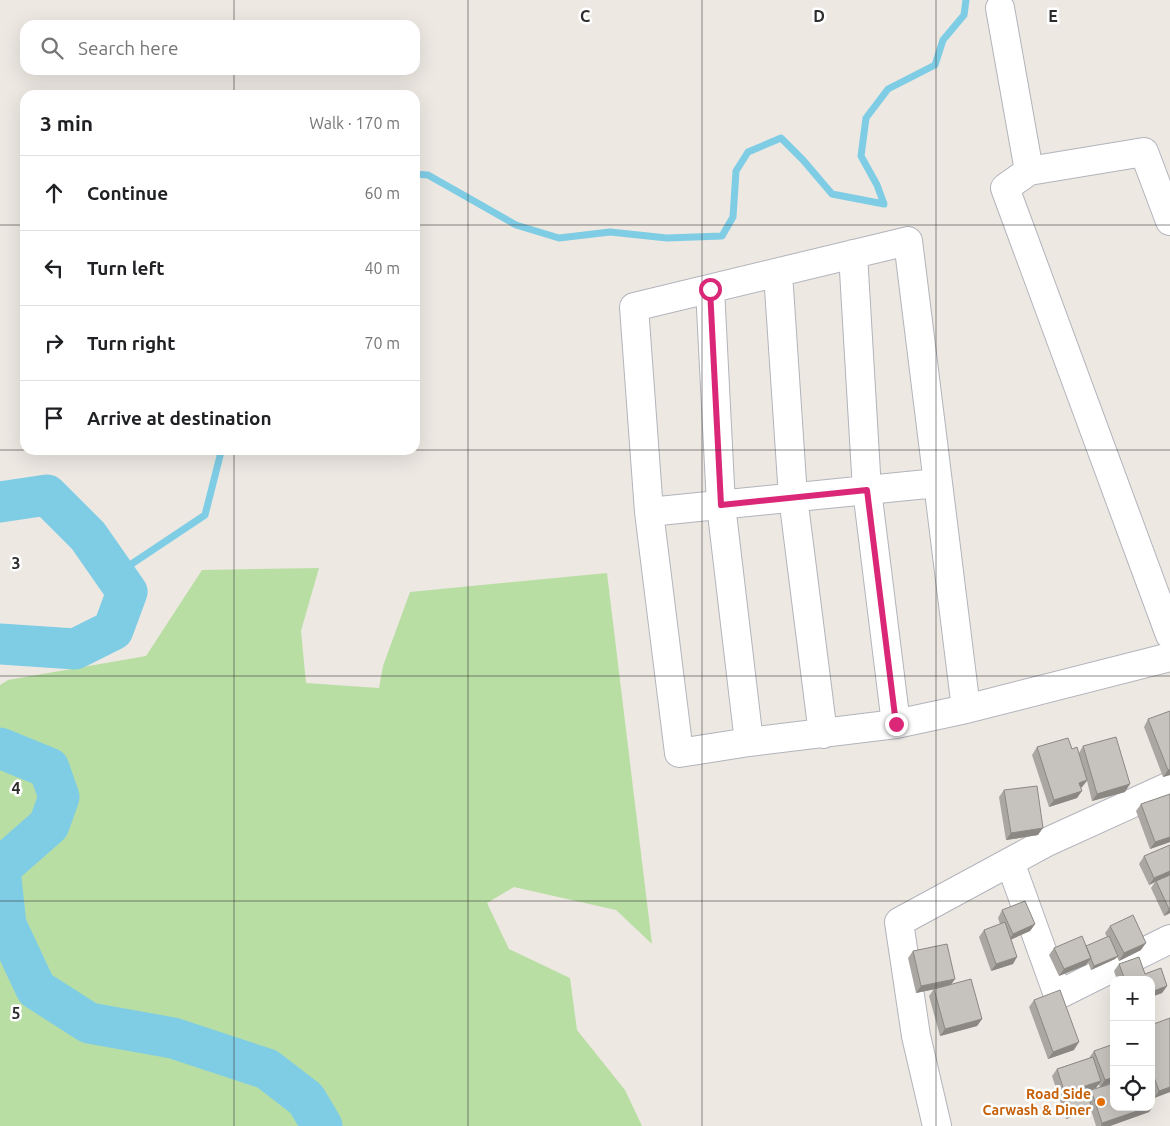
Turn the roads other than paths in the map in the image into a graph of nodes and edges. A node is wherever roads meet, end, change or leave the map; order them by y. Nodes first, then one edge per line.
1 (1000, 8) dead end
2 (1029, 171) junction
3 (1170, 221) edge
4 (853, 254) junction
5 (778, 272) junction
6 (710, 289) junction
7 (937, 482) junction
8 (867, 490) junction
9 (793, 497) junction
10 (721, 505) junction
11 (650, 512) junction
12 (1170, 635) edge
13 (1170, 657) edge
14 (966, 709) junction
15 (896, 724) junction
16 (823, 734) junction
17 (748, 742) junction
18 (1170, 786) edge
19 (1010, 862) junction
20 (1170, 939) edge
21 (937, 1126) edge

1 - 2 street
2 - 3 street
2 - 12 street
4 - 5 street
4 - 7 street
4 - 8 street
5 - 6 street
5 - 9 street
6 - 10 street
6 - 11 street
7 - 8 street
7 - 14 street
8 - 9 street
8 - 15 street
9 - 10 street
9 - 16 street
10 - 11 street
10 - 17 street
11 - 17 street
13 - 14 street
14 - 15 street
15 - 16 street
16 - 17 street
18 - 19 street
19 - 20 street
19 - 21 street

